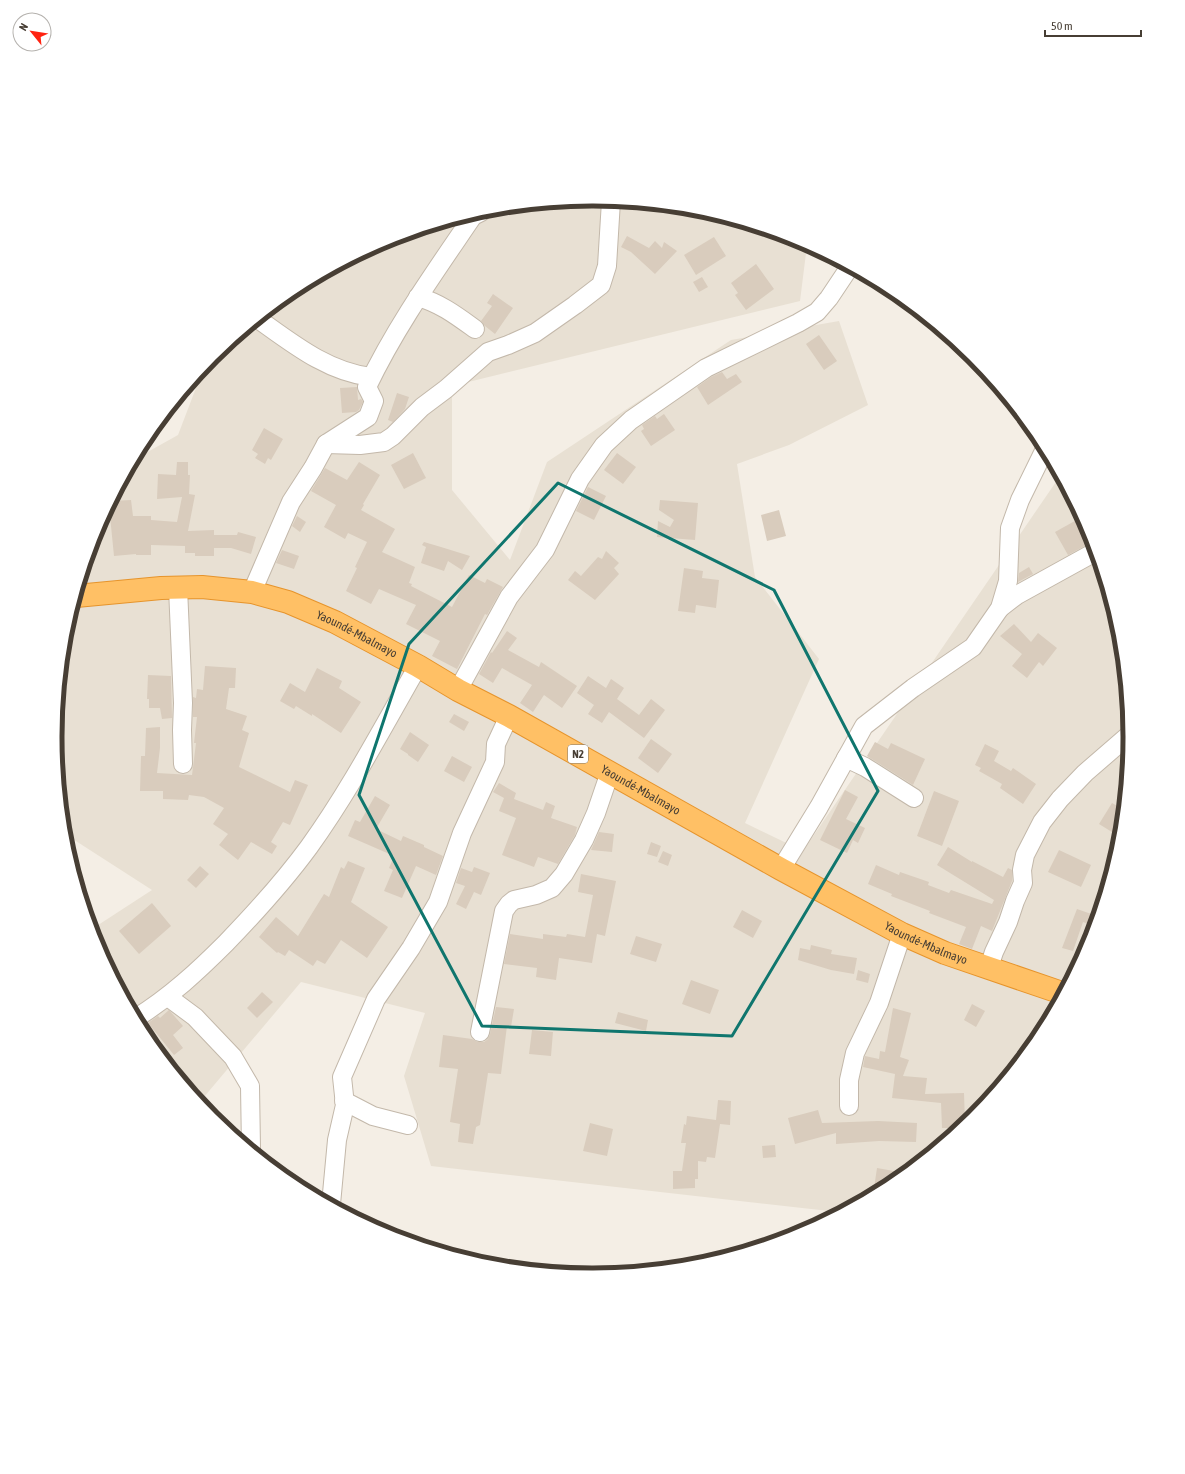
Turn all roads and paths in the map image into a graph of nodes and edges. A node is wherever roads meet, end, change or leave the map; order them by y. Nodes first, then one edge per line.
1 (611, 207) edge
2 (470, 222) edge
3 (847, 272) edge
4 (418, 297) junction
5 (262, 322) edge
6 (475, 329) dead end
7 (372, 377) junction
8 (326, 444) junction
9 (1042, 455) edge
10 (1091, 554) edge
11 (178, 588) junction
12 (252, 592) junction
13 (81, 595) edge
14 (1000, 608) junction
15 (418, 666) junction
16 (458, 690) junction
17 (509, 716) junction
18 (1123, 740) edge
19 (846, 758) junction
20 (183, 764) dead end
21 (610, 772) junction
22 (914, 798) dead end
23 (781, 869) junction
24 (902, 934) junction
25 (989, 968) junction
26 (1058, 991) edge
27 (168, 997) junction
28 (141, 1015) edge
29 (480, 1032) dead end
30 (344, 1101) junction
31 (849, 1106) dead end
32 (408, 1125) dead end
33 (251, 1142) edge
34 (332, 1198) edge

1 - 8 street
2 - 4 street
3 - 16 street
4 - 6 street
4 - 7 street
5 - 7 street
7 - 8 street
8 - 12 street
9 - 14 street
10 - 14 street
11 - 12 highway, Yaoundé-Mbalmayo / N2
11 - 13 highway, Yaoundé-Mbalmayo / N2
11 - 20 street
12 - 15 highway, Yaoundé-Mbalmayo / N2
14 - 19 street
15 - 16 highway, Yaoundé-Mbalmayo / N2
15 - 27 street
16 - 17 highway, Yaoundé-Mbalmayo / N2
17 - 21 highway, Yaoundé-Mbalmayo / N2
17 - 30 street
18 - 25 street
19 - 22 street
19 - 23 street
21 - 23 highway, Yaoundé-Mbalmayo / N2
21 - 29 street
23 - 24 highway, Yaoundé-Mbalmayo / N2
24 - 25 highway, Yaoundé-Mbalmayo / N2
24 - 31 street
25 - 26 highway, Yaoundé-Mbalmayo / N2
27 - 28 street
27 - 33 street
30 - 32 street
30 - 34 street

